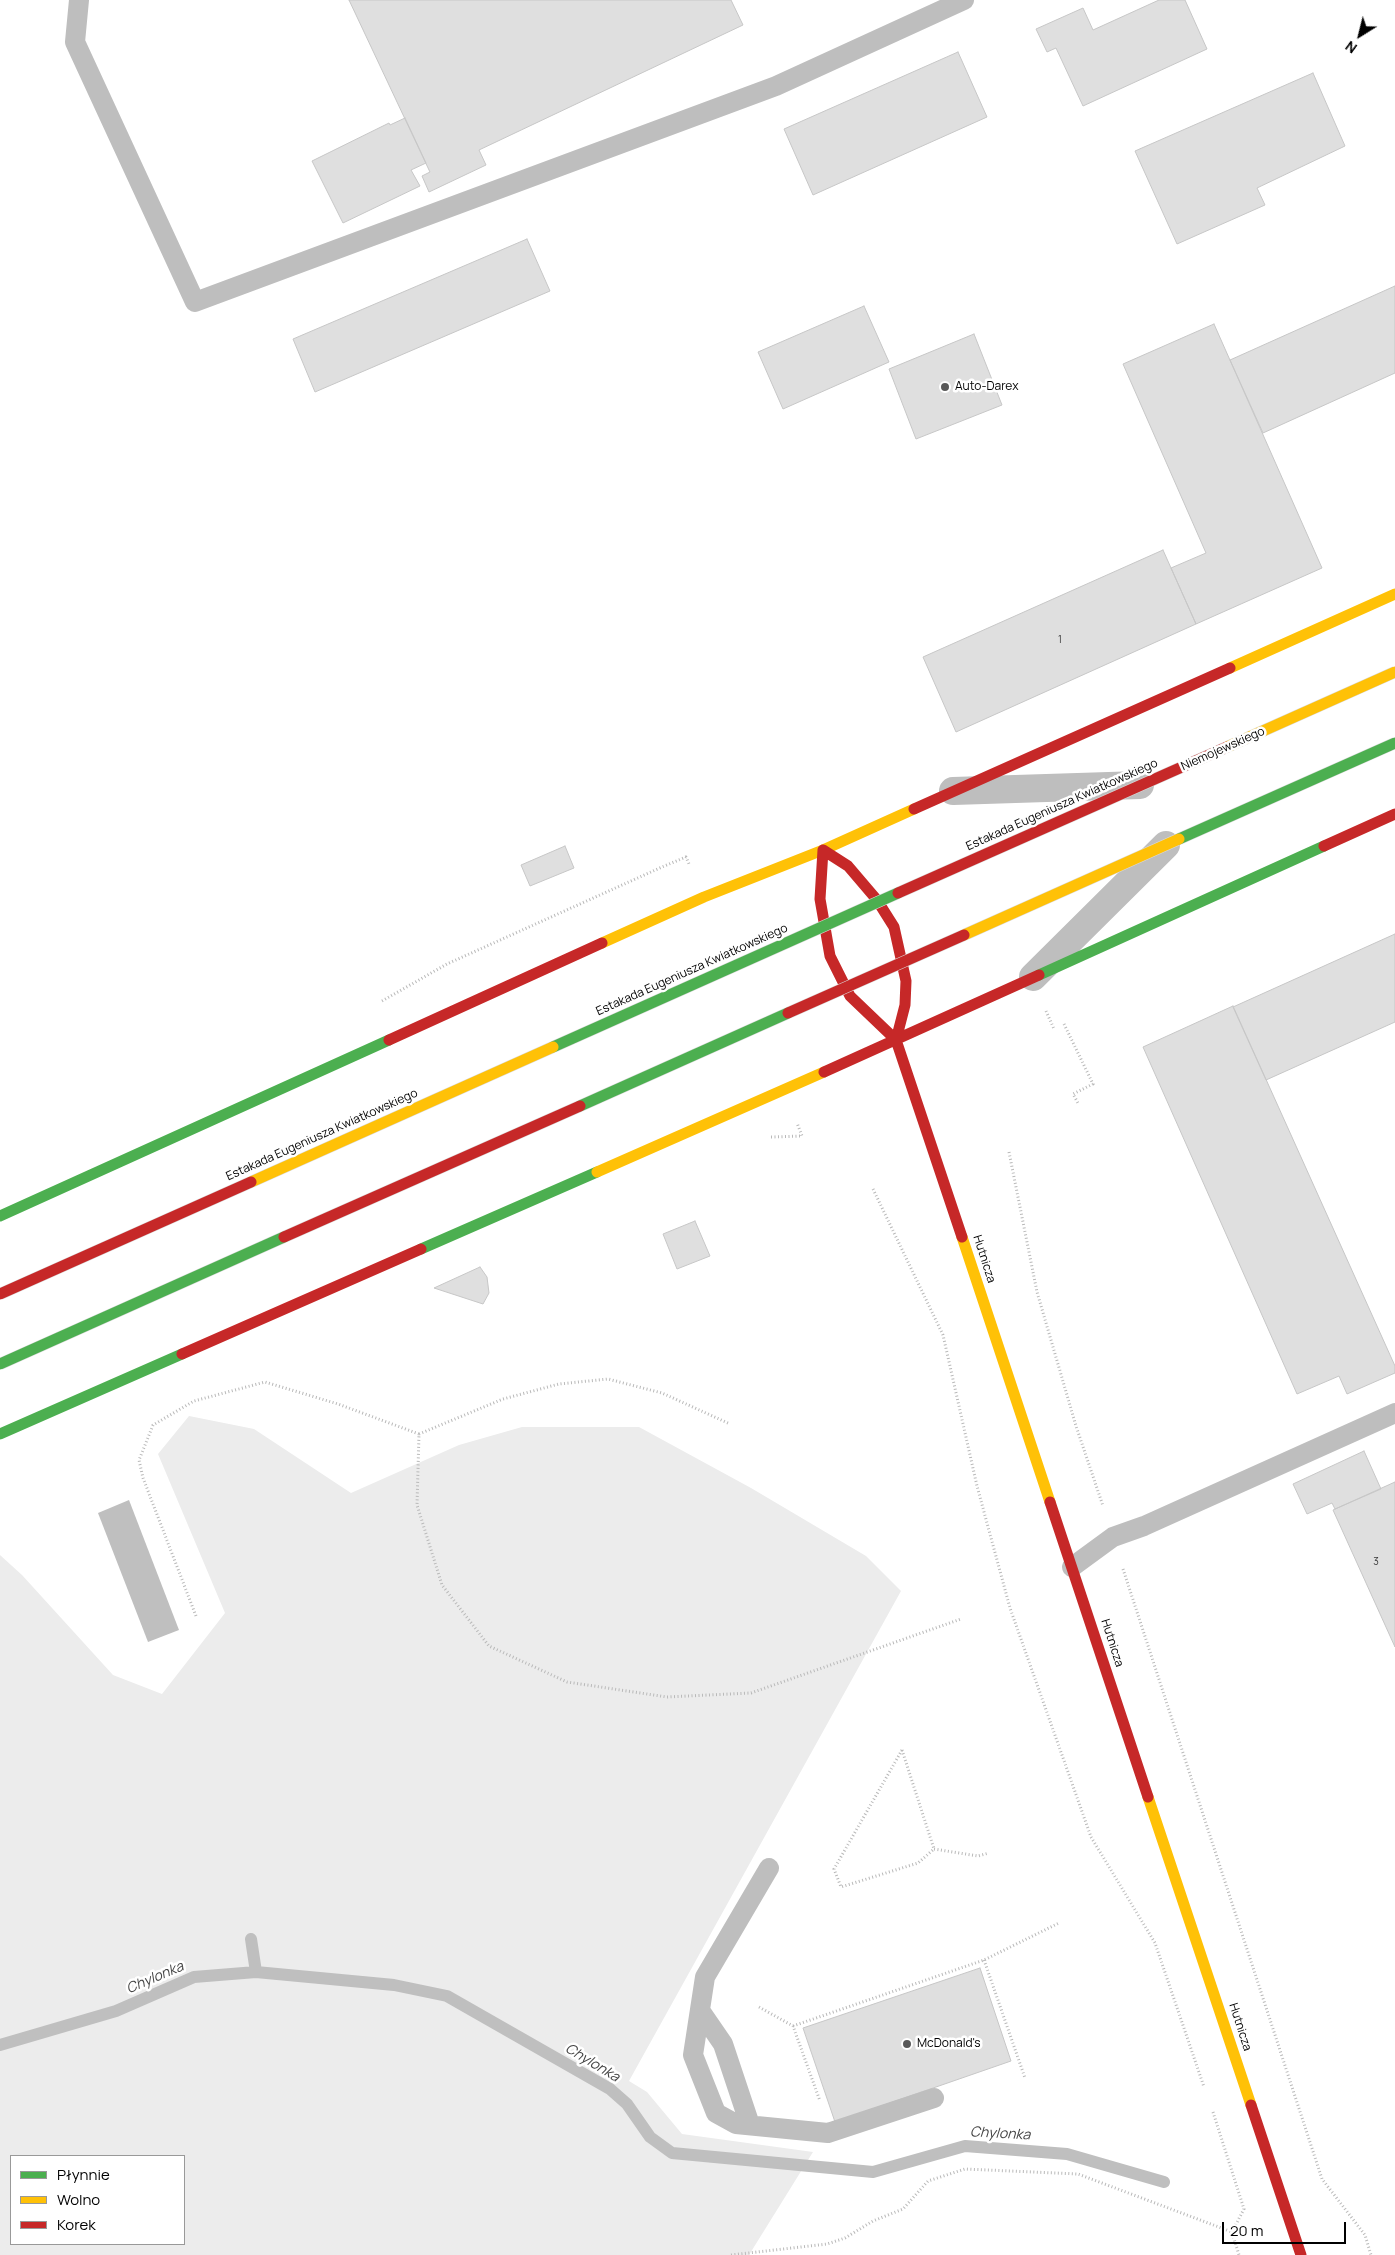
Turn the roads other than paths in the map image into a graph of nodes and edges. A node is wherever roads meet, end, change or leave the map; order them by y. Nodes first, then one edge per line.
1 (79, 0) edge
2 (964, 0) edge
3 (1391, 596) edge
4 (1395, 672) edge
5 (1395, 744) edge
6 (952, 791) junction
7 (1395, 814) edge
8 (823, 850) junction
9 (1032, 978) junction
10 (896, 1040) junction
11 (0, 1216) edge
12 (0, 1294) edge
13 (0, 1364) edge
14 (1395, 1414) edge
15 (0, 1434) edge
16 (1072, 1567) junction
17 (770, 1868) dead end
18 (701, 2012) junction
19 (934, 2098) dead end
20 (750, 2125) junction
21 (1301, 2255) edge

1 - 2 lane
3 - 6 main road
4 - 6 street, Niemojewskiego
4 - 12 main road, Estakada Eugeniusza Kwiatkowskiego, bridge
5 - 9 street
5 - 13 main road, bridge
6 - 8 main road
7 - 9 main road
8 - 10 main road, Hutnicza
8 - 10 main road
8 - 11 main road
9 - 10 main road
10 - 15 main road
10 - 16 main road, Hutnicza
14 - 16 lane
16 - 21 main road, Hutnicza
17 - 18 lane
18 - 20 lane
18 - 20 lane
19 - 20 lane

